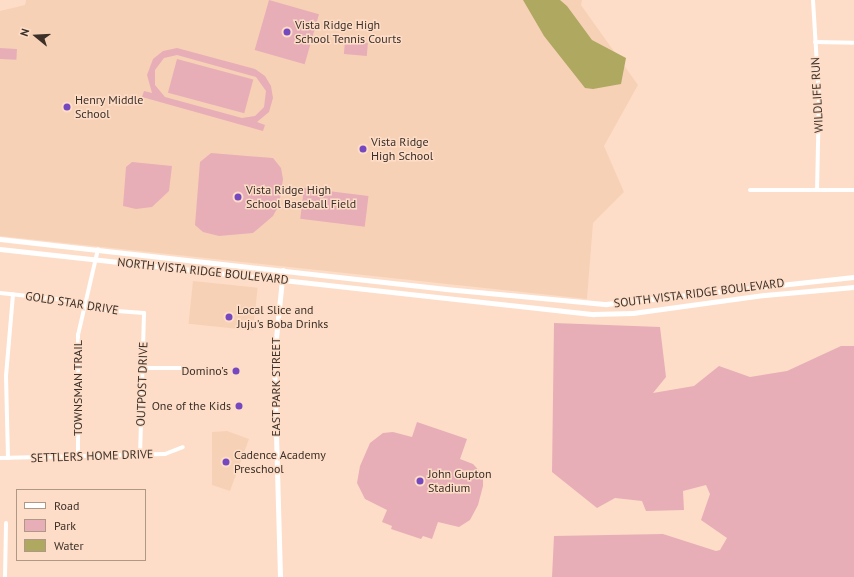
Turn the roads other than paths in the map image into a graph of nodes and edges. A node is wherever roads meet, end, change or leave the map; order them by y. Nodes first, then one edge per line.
1 (813, 0) edge
2 (815, 42) junction
3 (854, 43) edge
4 (817, 189) junction
5 (750, 190) dead end
6 (854, 190) edge
7 (0, 239) edge
8 (0, 249) edge
9 (98, 249) junction
10 (96, 259) junction
11 (283, 270) junction
12 (854, 277) edge
13 (282, 279) junction
14 (400, 284) joint
15 (854, 287) edge
16 (0, 293) edge
17 (406, 293) joint
18 (13, 294) junction
19 (85, 306) junction
20 (144, 313) joint
21 (144, 368) junction
22 (185, 368) dead end
23 (183, 447) dead end
24 (140, 454) junction
25 (78, 457) junction
26 (0, 458) edge
27 (8, 458) junction
28 (6, 523) dead end
29 (5, 577) edge
30 (280, 577) edge

1 - 2 street, WILDLIFE RUN
2 - 3 street
2 - 4 street, WILDLIFE RUN
4 - 5 street
4 - 6 street
7 - 9 street, NORTH VISTA RIDGE BOULEVARD
8 - 10 street, NORTH VISTA RIDGE BOULEVARD
9 - 10 street, TOWNSMAN TRAIL
9 - 11 street, NORTH VISTA RIDGE BOULEVARD
10 - 13 street, NORTH VISTA RIDGE BOULEVARD
10 - 19 street, TOWNSMAN TRAIL
11 - 13 street, EAST PARK STREET
11 - 14 street, NORTH VISTA RIDGE BOULEVARD
12 - 14 street, SOUTH VISTA RIDGE BOULEVARD
13 - 17 street, NORTH VISTA RIDGE BOULEVARD
13 - 30 street, EAST PARK STREET
15 - 17 street, SOUTH VISTA RIDGE BOULEVARD
16 - 18 street, GOLD STAR DRIVE
18 - 19 street, GOLD STAR DRIVE
18 - 27 street
19 - 20 street, GOLD STAR DRIVE
19 - 25 street, TOWNSMAN TRAIL
20 - 21 street, OUTPOST DRIVE
21 - 22 street
21 - 24 street, OUTPOST DRIVE
23 - 24 street, SETTLERS HOME DRIVE
24 - 25 street, SETTLERS HOME DRIVE
25 - 27 street, SETTLERS HOME DRIVE
26 - 27 street, SETTLERS HOME DRIVE
28 - 29 street

